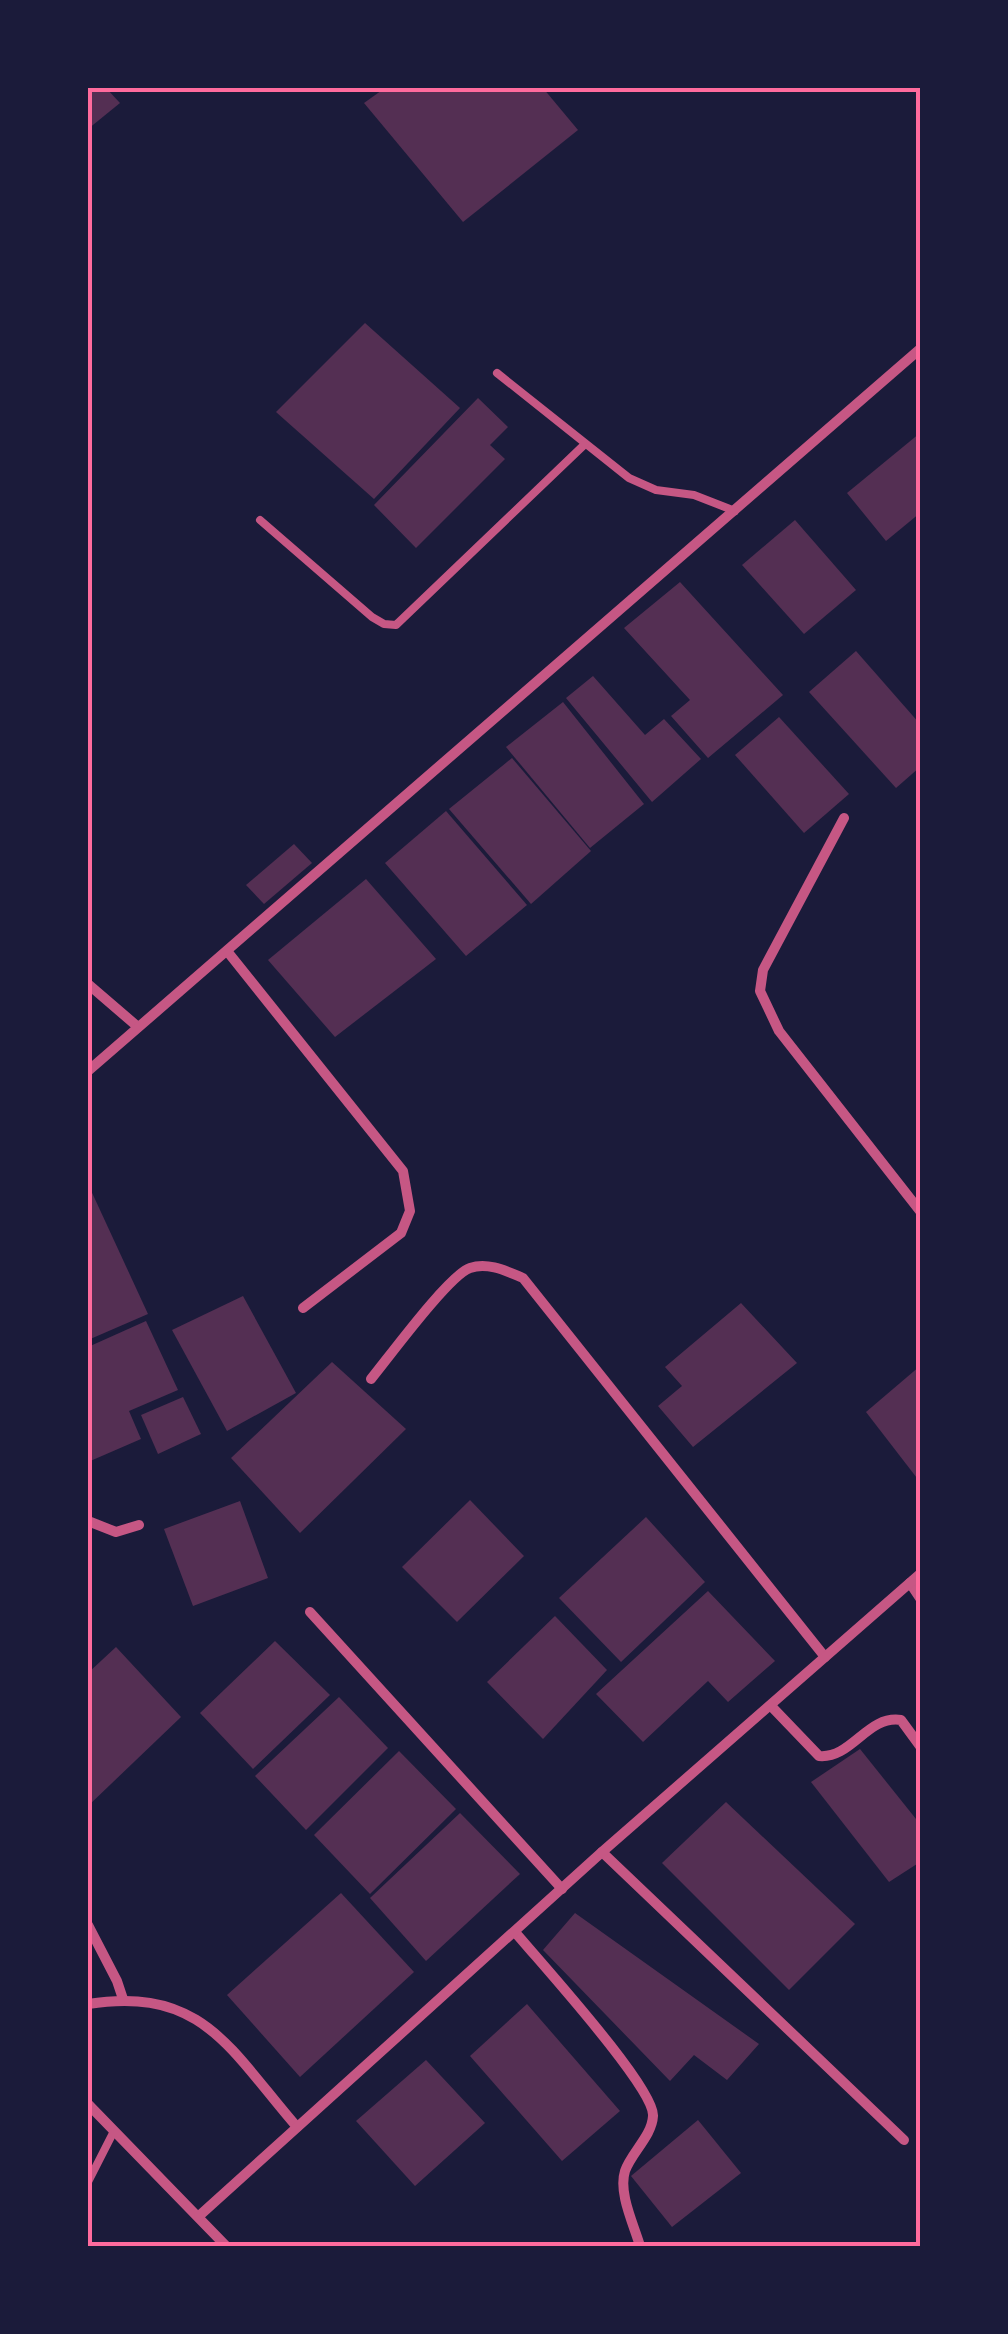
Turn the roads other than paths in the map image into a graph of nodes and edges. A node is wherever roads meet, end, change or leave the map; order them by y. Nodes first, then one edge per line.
1 (920, 350) edge
2 (497, 373) dead end
3 (584, 445) junction
4 (734, 510) junction
5 (260, 520) dead end
6 (844, 818) dead end
7 (227, 951) junction
8 (88, 984) edge
9 (138, 1027) junction
10 (88, 1071) edge
11 (920, 1211) edge
12 (303, 1308) dead end
13 (371, 1378) dead end
14 (88, 1521) edge
15 (140, 1526) dead end
16 (920, 1574) edge
17 (910, 1583) junction
18 (920, 1598) edge
19 (310, 1612) dead end
20 (825, 1657) junction
21 (772, 1707) junction
22 (920, 1746) edge
23 (602, 1852) junction
24 (562, 1889) junction
25 (88, 1925) edge
26 (515, 1932) junction
27 (122, 1999) junction
28 (88, 2004) edge
29 (88, 2104) edge
30 (297, 2127) junction
31 (114, 2132) junction
32 (904, 2140) dead end
33 (88, 2182) edge
34 (198, 2216) junction
35 (226, 2246) edge
36 (640, 2246) edge

1 - 4 street
2 - 3 lane
3 - 4 lane
3 - 5 lane
4 - 7 street
6 - 11 street
7 - 9 street
7 - 12 street
8 - 9 street
9 - 10 street
13 - 20 street
14 - 15 street
16 - 17 street
17 - 18 street
17 - 20 street
19 - 24 street
20 - 21 street
21 - 22 street
21 - 23 street
23 - 24 street
23 - 32 street
24 - 26 street
25 - 27 street
26 - 30 street
26 - 36 street
27 - 28 street
27 - 30 street
29 - 31 street
30 - 34 street
31 - 33 lane
31 - 34 street
34 - 35 street

